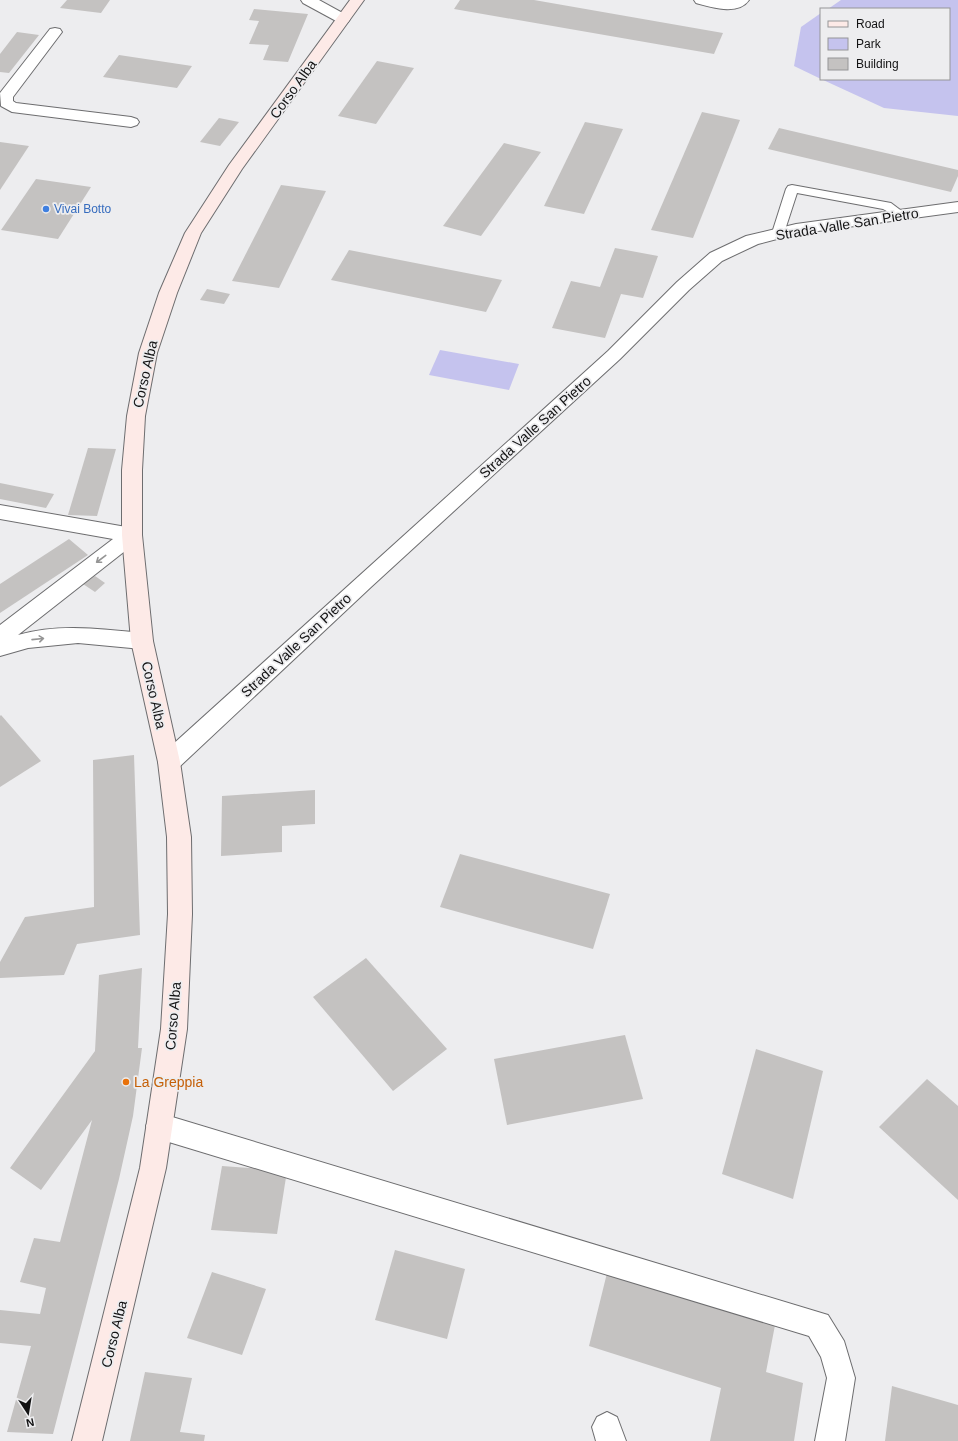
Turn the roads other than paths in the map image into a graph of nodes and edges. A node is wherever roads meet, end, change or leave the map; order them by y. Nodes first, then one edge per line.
1 (308, 0) edge
2 (357, 0) edge
3 (701, 0) edge
4 (742, 0) edge
5 (343, 19) junction
6 (55, 32) dead end
7 (131, 122) dead end
8 (958, 207) edge
9 (901, 215) junction
10 (778, 233) junction
11 (0, 512) edge
12 (132, 535) junction
13 (0, 637) edge
14 (142, 641) junction
15 (0, 648) edge
16 (169, 762) junction
17 (159, 1126) junction
18 (87, 1441) edge
19 (830, 1441) edge

1 - 5 street
2 - 5 street, Corso Alba
3 - 4 street
5 - 12 street, Corso Alba
6 - 7 street
8 - 9 street, Strada Valle San Pietro
9 - 10 street, Strada Valle San Pietro
9 - 10 lane
10 - 16 street, Strada Valle San Pietro
11 - 12 street
12 -> 13 street
12 - 14 street, Corso Alba
15 -> 14 street
14 - 16 street, Corso Alba
16 - 17 street, Corso Alba
17 - 18 street, Corso Alba
17 - 19 street

